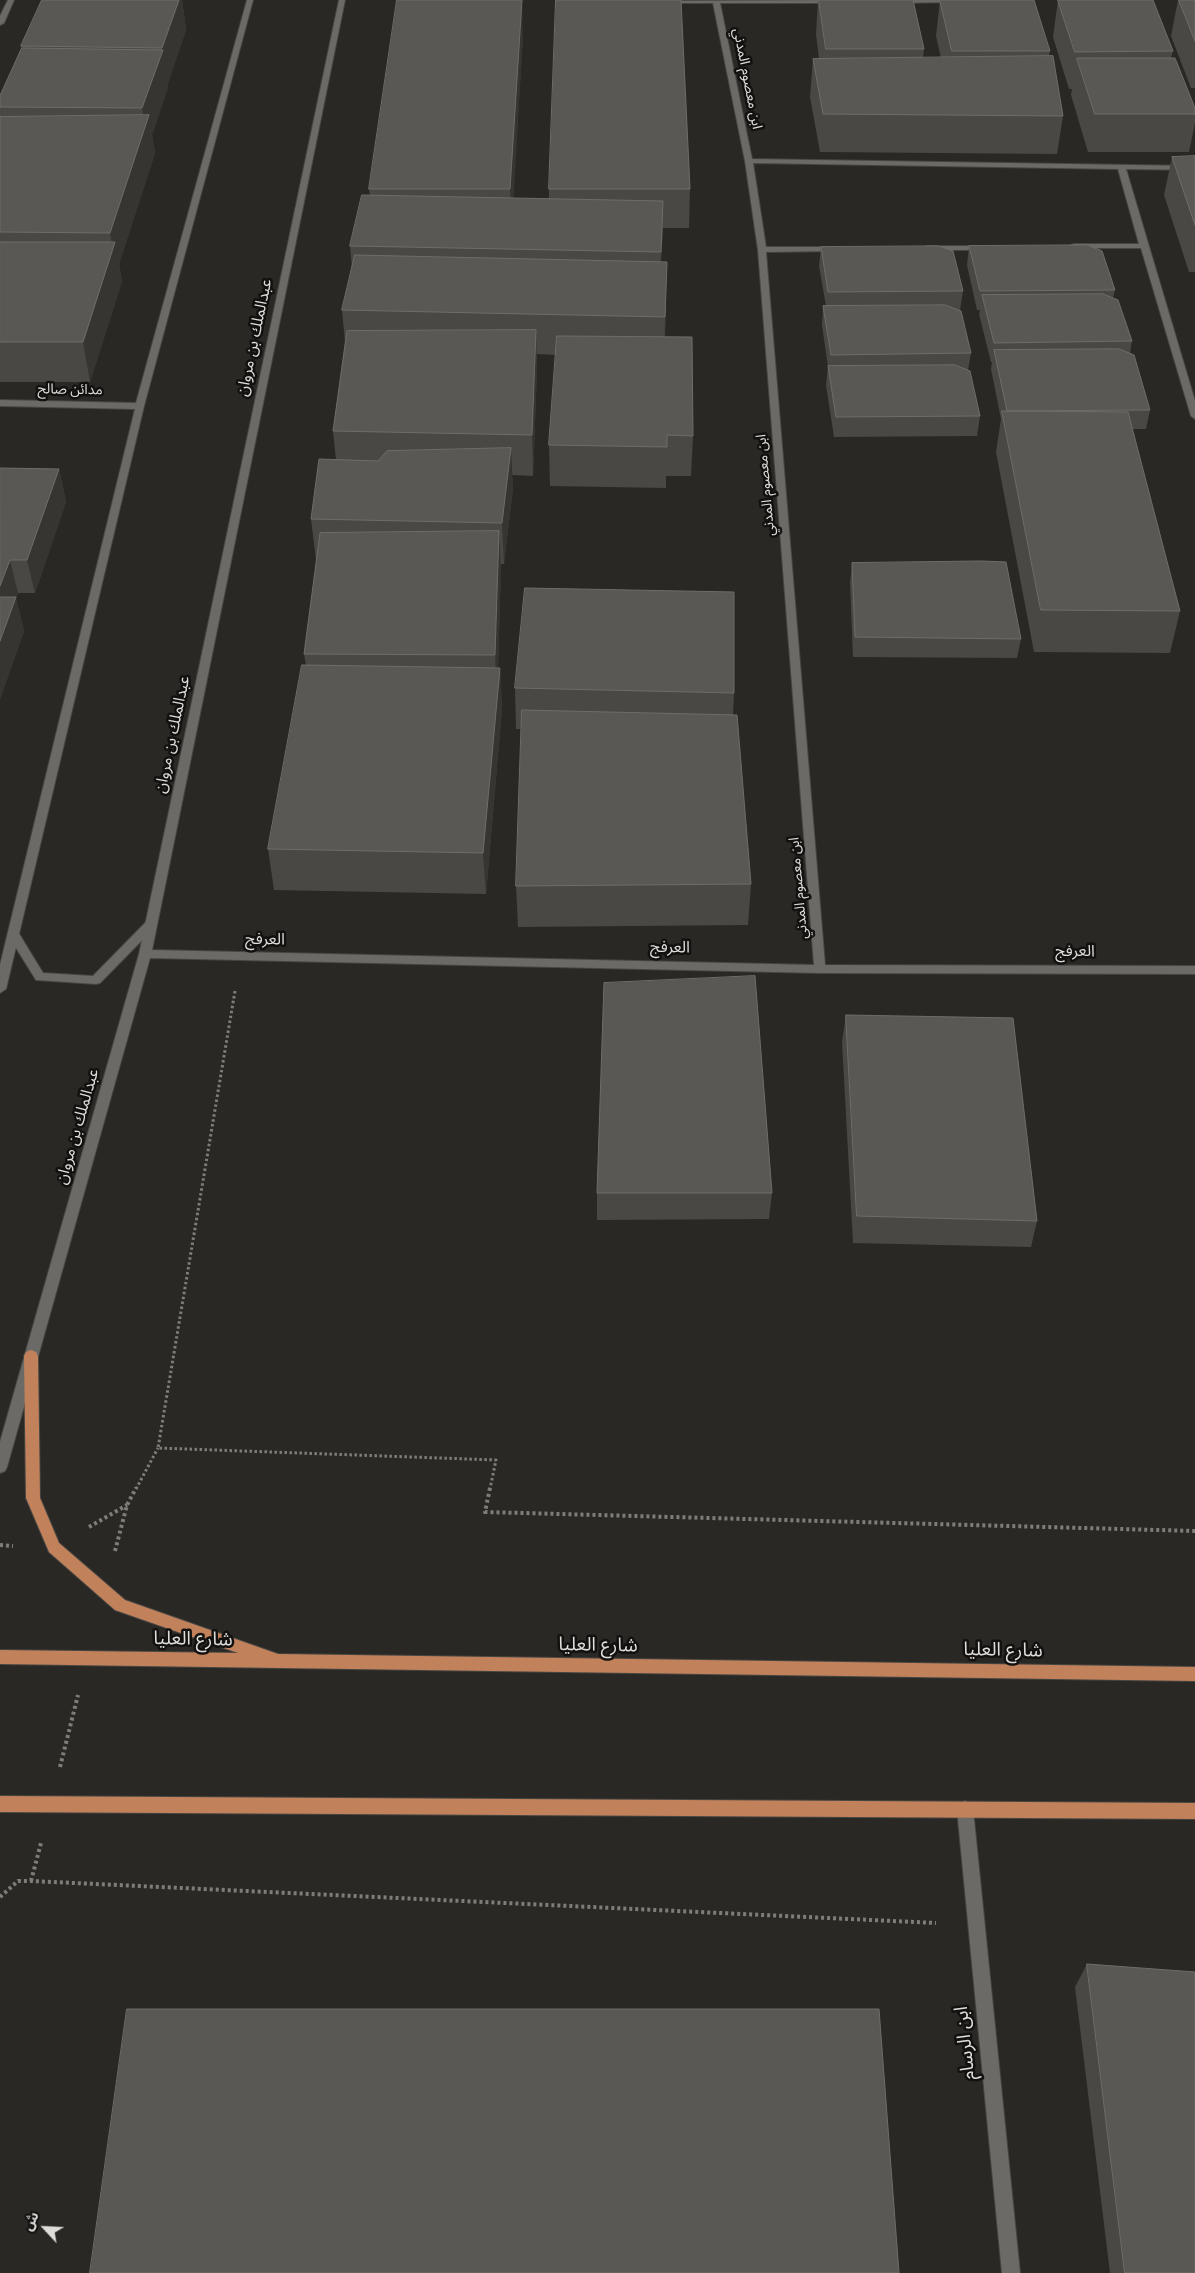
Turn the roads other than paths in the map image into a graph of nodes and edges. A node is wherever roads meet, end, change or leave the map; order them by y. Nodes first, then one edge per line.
1 (11, 0) edge
2 (250, 0) edge
3 (342, 0) edge
4 (966, 0) edge
5 (660, 1) edge
6 (716, 1) junction
7 (846, 1) edge
8 (886, 1) edge
9 (0, 23) edge
10 (749, 161) junction
11 (1121, 166) junction
12 (1195, 168) edge
13 (1065, 246) edge
14 (1144, 246) junction
15 (997, 247) edge
16 (919, 248) edge
17 (850, 249) edge
18 (762, 250) junction
19 (0, 403) edge
20 (140, 406) junction
21 (1195, 416) edge
22 (151, 924) junction
23 (14, 935) junction
24 (145, 954) junction
25 (820, 969) junction
26 (1195, 970) edge
27 (0, 988) edge
28 (31, 1356) junction
29 (0, 1467) edge
30 (0, 1657) edge
31 (283, 1663) junction
32 (1195, 1674) edge
33 (0, 1804) edge
34 (965, 1810) junction
35 (1195, 1811) edge
36 (1011, 2273) edge

1 - 9 street
2 - 20 street
3 - 22 street, عبدالملك بن مروان
4 - 8 street
5 - 6 street
6 - 7 street
6 - 10 street, ابن معصوم المدني
10 - 11 street
10 - 18 street, ابن معصوم المدني
11 - 12 street
11 - 14 street
13 - 14 street
14 - 21 street
15 - 16 street
17 - 18 street
18 - 25 street, ابن معصوم المدني
19 - 20 street, مدائن صالح
20 - 23 street
22 - 23 street
22 - 24 street, عبدالملك بن مروان
23 - 27 street
24 - 25 street, العرفج
24 - 28 street, عبدالملك بن مروان
25 - 26 street, العرفج
28 - 29 street, عبدالملك بن مروان
28 - 31 main road
30 - 31 main road, شارع العليا
31 - 32 main road, شارع العليا
33 - 34 main road
34 - 35 main road
34 - 36 street, ابن الرسام

